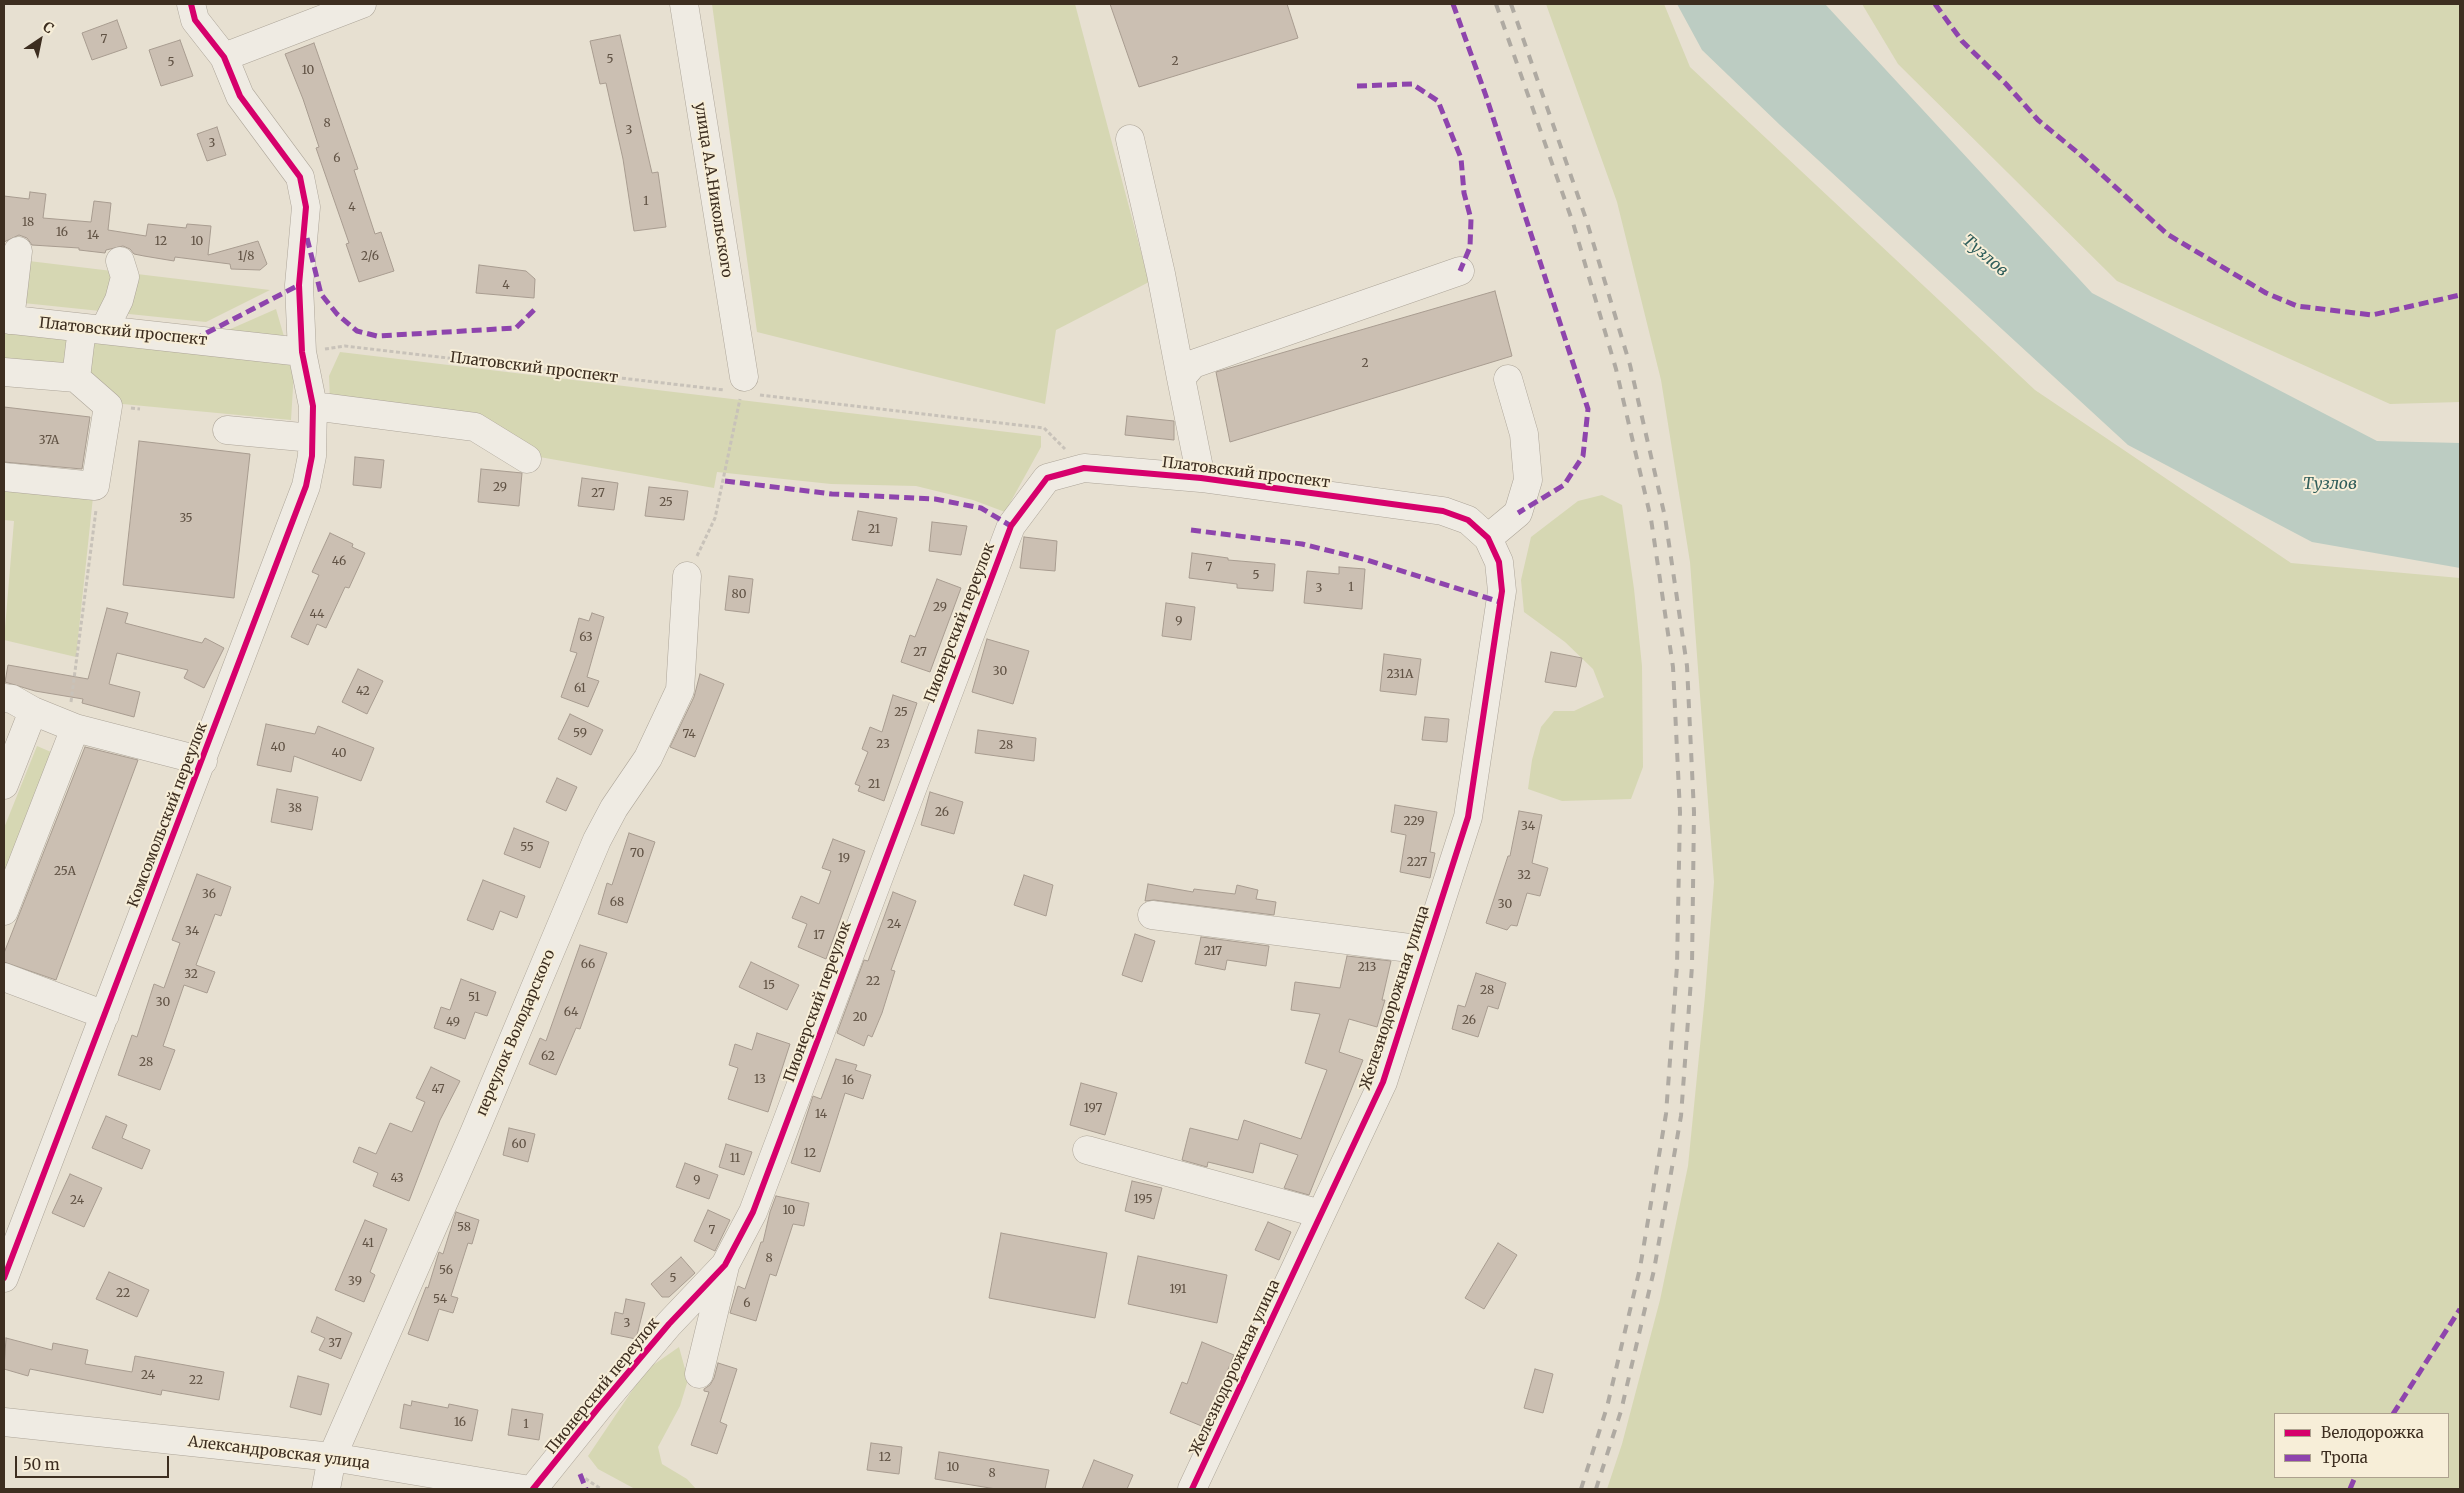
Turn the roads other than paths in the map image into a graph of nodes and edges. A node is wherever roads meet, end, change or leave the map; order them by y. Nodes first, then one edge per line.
1 (191, 4) edge
2 (362, 4) edge
3 (684, 4) edge
4 (224, 57) junction
5 (1130, 139) dead end
6 (18, 251) dead end
7 (120, 262) dead end
8 (1460, 271) dead end
9 (7, 320) edge
10 (93, 329) junction
11 (302, 352) junction
12 (4, 372) edge
13 (76, 378) junction
14 (1181, 378) junction
15 (1508, 379) dead end
16 (733, 384) road end
17 (313, 406) junction
18 (227, 430) dead end
19 (312, 438) junction
20 (527, 459) dead end
21 (4, 477) edge
22 (1047, 478) joint
23 (1201, 478) junction
24 (1443, 511) joint
25 (1488, 538) junction
26 (687, 576) road end
27 (4, 698) edge
28 (33, 711) junction
29 (70, 726) junction
30 (203, 761) junction
31 (4, 785) edge
32 (4, 911) edge
33 (1152, 915) dead end
34 (1425, 950) junction
35 (4, 977) edge
36 (105, 1015) junction
37 (1087, 1150) dead end
38 (1321, 1214) junction
39 (725, 1265) junction
40 (4, 1278) edge
41 (699, 1374) dead end
42 (4, 1422) edge
43 (332, 1457) junction
44 (326, 1489) edge
45 (524, 1489) edge
46 (534, 1489) edge
47 (1192, 1489) edge

1 - 4 street, Комсомольский переулок
2 - 4 street
3 - 16 street, улица А.А.Никольского
4 - 11 street, Комсомольский переулок
5 - 14 street
6 - 9 street
7 - 10 street
8 - 14 street
9 - 10 street, Платовский проспект
10 - 11 street, Платовский проспект
10 - 13 street
11 - 17 street, Комсомольский переулок
12 - 13 street
13 - 21 street
14 - 23 street
15 - 25 street
17 - 19 street, Комсомольский переулок
17 - 20 street
18 - 19 street
19 - 30 street, Комсомольский переулок
22 - 23 street, Платовский проспект
22 - 39 street, Пионерский переулок
23 - 24 street, Платовский проспект
24 - 25 street, Железнодорожная улица
25 - 34 street, Железнодорожная улица
26 - 43 street, переулок Володарского
27 - 28 street
28 - 29 street
28 - 31 street
29 - 30 street
29 - 32 street
30 - 36 street, Комсомольский переулок
33 - 34 street
34 - 38 street, Железнодорожная улица
35 - 36 street
36 - 40 street, Комсомольский переулок
37 - 38 street
38 - 47 street, Железнодорожная улица
39 - 41 street
39 - 46 street, Пионерский переулок
42 - 43 street, Александровская улица
43 - 44 street, переулок Володарского
43 - 45 street, Александровская улица

